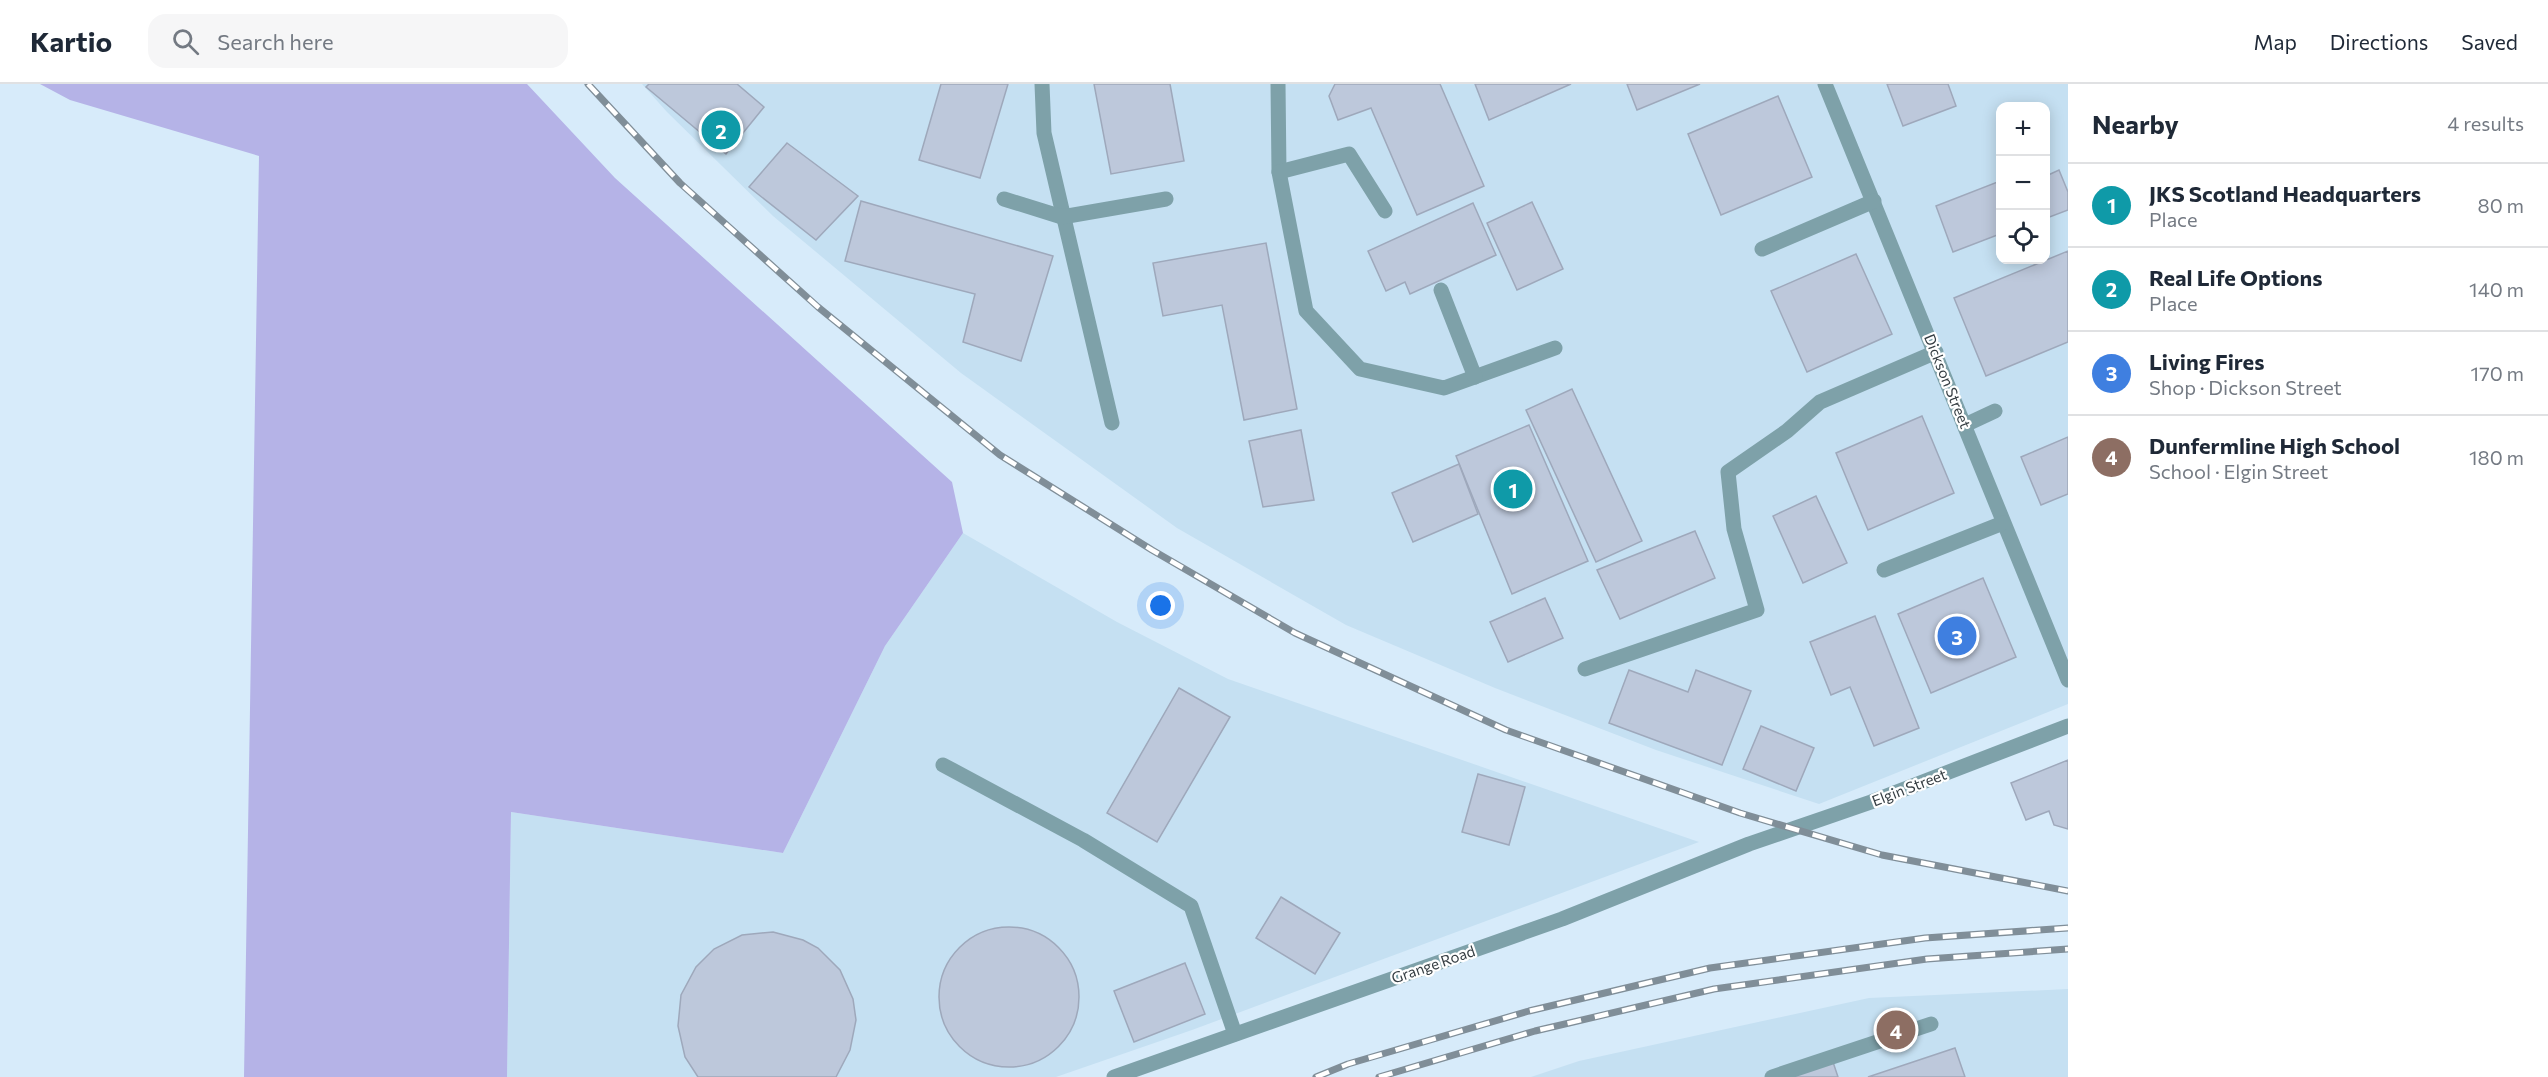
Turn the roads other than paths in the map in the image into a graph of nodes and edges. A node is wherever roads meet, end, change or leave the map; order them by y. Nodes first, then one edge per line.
1 (1042, 84) edge
2 (1278, 84) edge
3 (1825, 84) edge
4 (1280, 172) junction
5 (1004, 199) dead end
6 (1166, 199) dead end
7 (1874, 201) junction
8 (1384, 211) dead end
9 (1062, 217) junction
10 (1762, 249) dead end
11 (1441, 290) dead end
12 (1554, 348) dead end
13 (1936, 352) junction
14 (1475, 376) junction
15 (1995, 411) dead end
16 (1112, 423) dead end
17 (1965, 425) junction
18 (2003, 522) junction
19 (1884, 570) dead end
20 (1585, 669) dead end
21 (2068, 680) edge
22 (2068, 726) edge
23 (943, 765) dead end
24 (1749, 844) joint
25 (1932, 1024) dead end
26 (1235, 1034) junction
27 (1114, 1077) edge
28 (1772, 1077) edge

1 - 9 street
2 - 4 street
3 - 7 street, Dickson Street
4 - 8 street
4 - 14 street
5 - 9 street
6 - 9 street
7 - 10 street
7 - 13 street, Dickson Street
9 - 16 street
11 - 14 street
12 - 14 street
13 - 17 street, Dickson Street
13 - 20 street
15 - 17 street
17 - 18 street, Dickson Street
18 - 19 street
18 - 21 street, Dickson Street
22 - 24 street, Elgin Street
23 - 26 street
24 - 26 street, Grange Road
25 - 28 street
26 - 27 street, Grange Road

